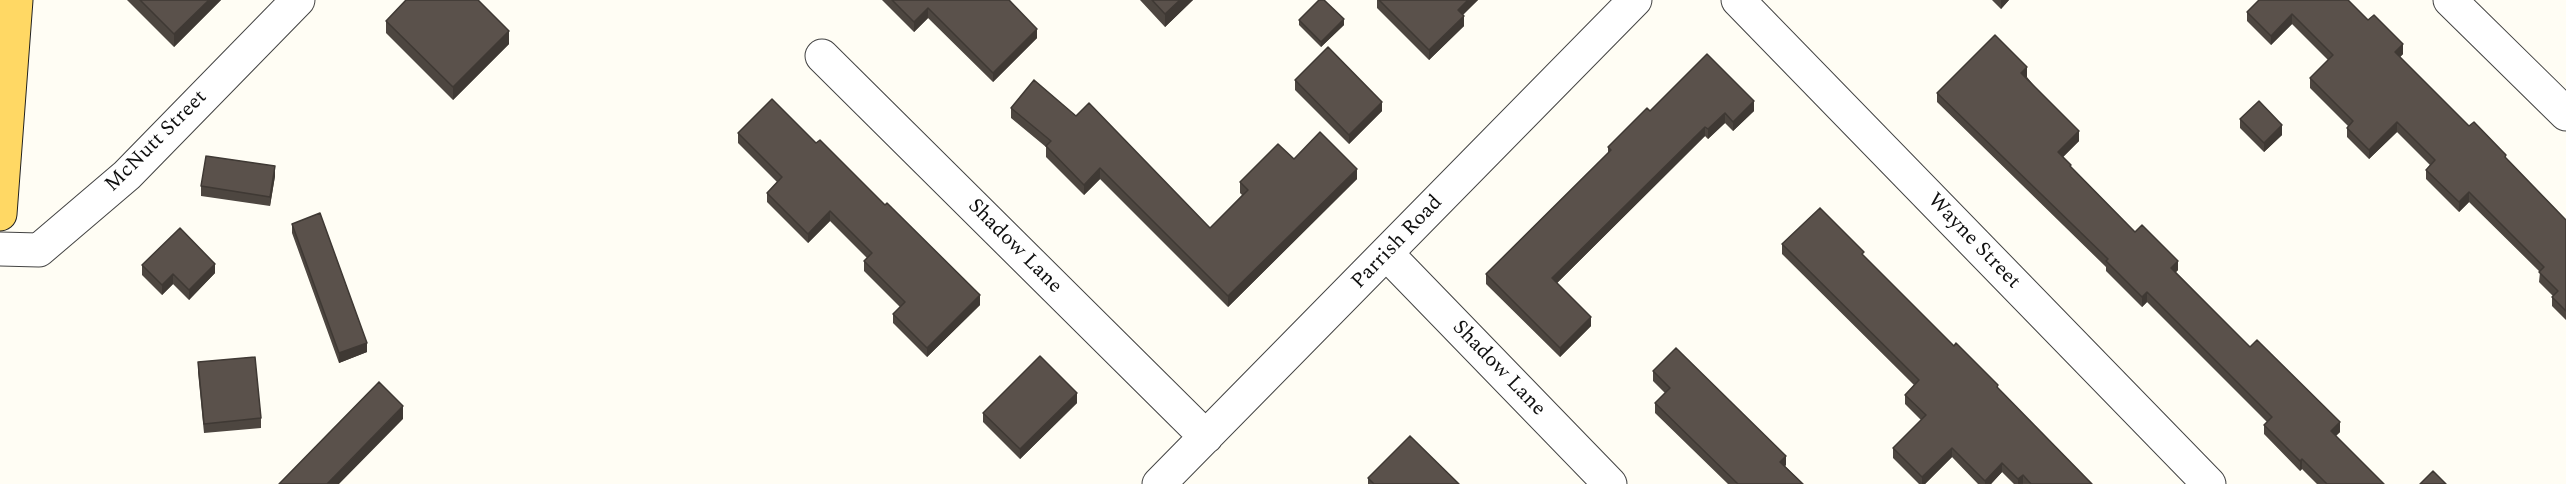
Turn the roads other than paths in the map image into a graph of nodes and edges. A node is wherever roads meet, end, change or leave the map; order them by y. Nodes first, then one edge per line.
1 (16, 0) edge
2 (298, 0) edge
3 (1635, 0) edge
4 (1738, 0) edge
5 (2450, 0) edge
6 (822, 56) dead end
7 (2566, 114) edge
8 (0, 214) edge
9 (0, 249) edge
10 (1387, 254) junction
11 (1206, 437) junction
12 (1159, 484) edge
13 (1610, 484) edge
14 (2209, 484) edge

1 - 8 main road
2 - 9 street, McNutt Street
3 - 10 street, Parrish Road
4 - 14 street, Wayne Street
5 - 7 street
6 - 11 street, Shadow Lane
10 - 11 street, Parrish Road
10 - 13 street, Shadow Lane
11 - 12 street, Parrish Road

